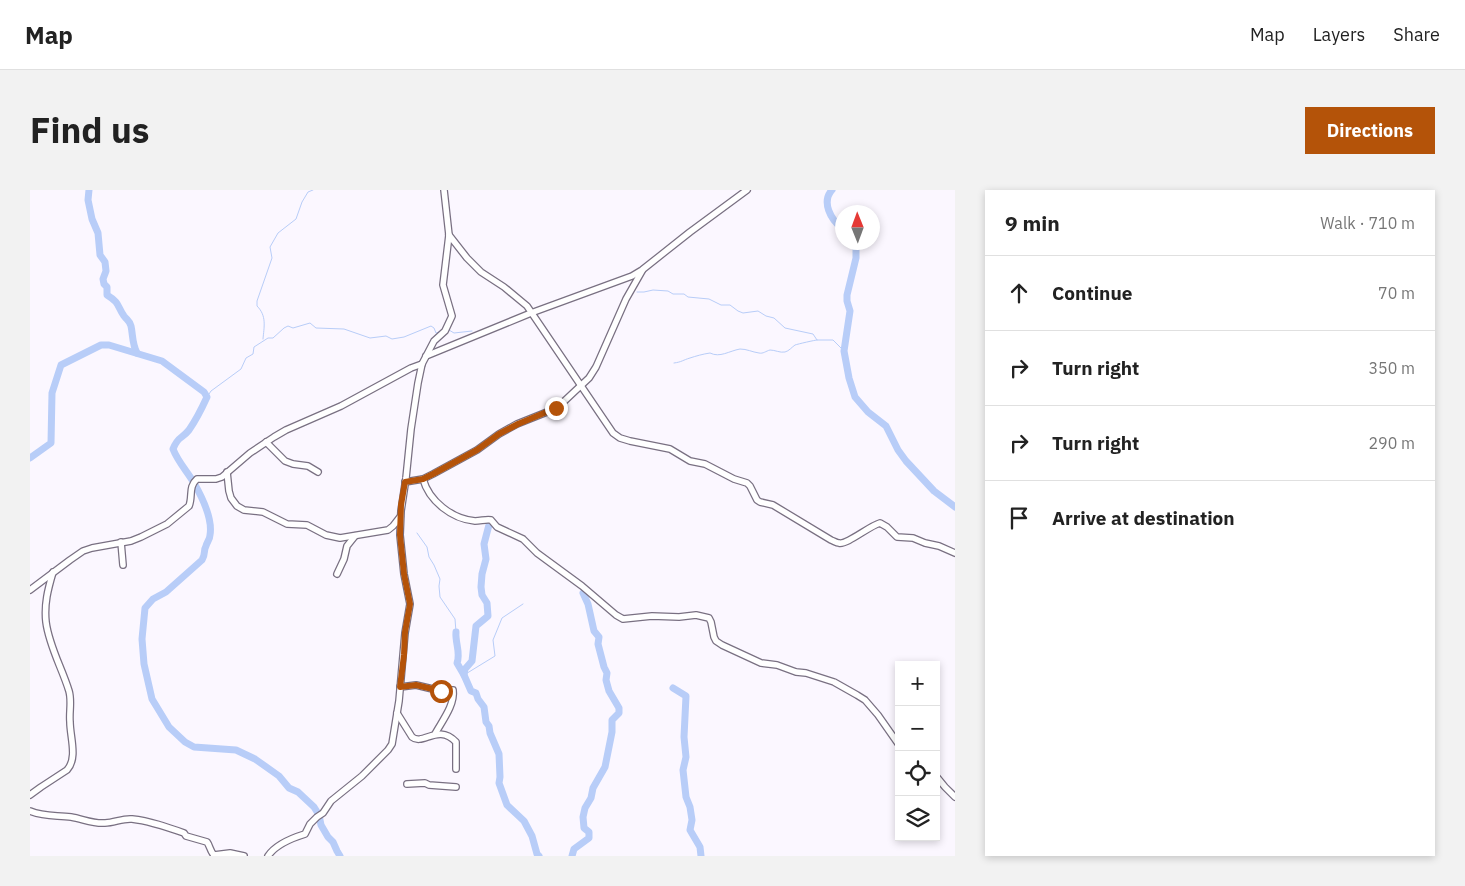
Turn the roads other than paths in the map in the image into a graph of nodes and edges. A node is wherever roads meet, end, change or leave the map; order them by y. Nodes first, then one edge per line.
1 (444, 190) edge
2 (747, 190) edge
3 (450, 235) junction
4 (642, 270) junction
5 (531, 313) junction
6 (426, 356) junction
7 (422, 364) junction
8 (582, 385) junction
9 (266, 442) junction
10 (227, 472) junction
11 (318, 472) dead end
12 (423, 479) junction
13 (405, 482) junction
14 (400, 517) junction
15 (355, 536) junction
16 (121, 542) junction
17 (955, 553) edge
18 (124, 566) dead end
19 (53, 572) junction
20 (337, 574) dead end
21 (30, 590) edge
22 (400, 687) junction
23 (397, 713) junction
24 (435, 734) junction
25 (895, 739) edge
26 (456, 769) dead end
27 (940, 781) edge
28 (407, 784) dead end
29 (456, 787) dead end
30 (30, 796) edge
31 (955, 797) edge
32 (30, 812) edge
33 (210, 853) edge
34 (244, 856) edge
35 (268, 856) edge

1 - 3 street
2 - 4 street
3 - 5 street
3 - 6 street
4 - 5 street
4 - 8 street
5 - 6 street
5 - 8 street
6 - 7 street
7 - 9 street
7 - 13 street
8 - 12 street
8 - 17 street
9 - 10 street
9 - 11 street
10 - 15 street
10 - 16 street
12 - 13 street
12 - 25 street
13 - 14 street
14 - 15 street
14 - 22 street
15 - 20 street
16 - 18 street
16 - 19 street
19 - 21 street
19 - 30 street
22 - 23 street
22 - 24 street
23 - 24 street
23 - 35 street
24 - 26 street
27 - 31 street
28 - 29 street
32 - 33 street
33 - 34 street

